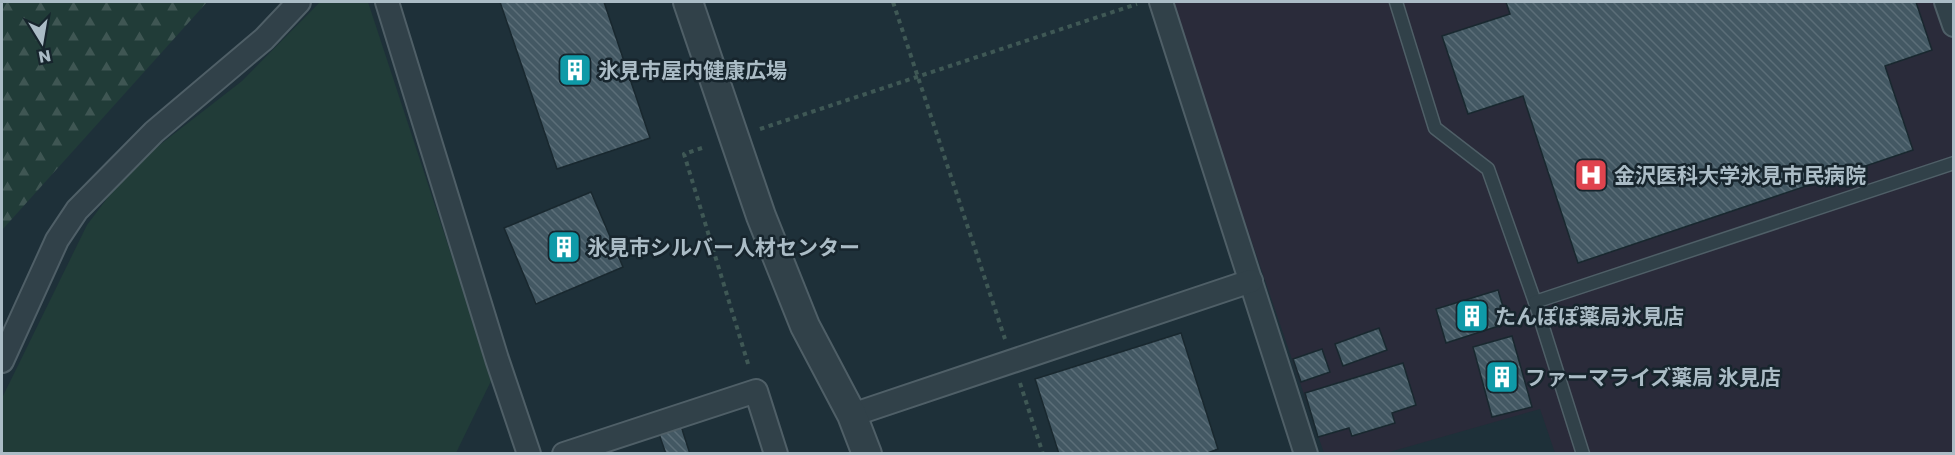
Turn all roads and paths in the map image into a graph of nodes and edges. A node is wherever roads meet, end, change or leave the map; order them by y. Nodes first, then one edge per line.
1 (299, 2) edge
2 (387, 2) edge
3 (688, 2) edge
4 (893, 2) edge
5 (1144, 2) edge
6 (1161, 2) edge
7 (1396, 2) edge
8 (1946, 2) edge
9 (1953, 24) edge
10 (917, 76) junction
11 (754, 131) dead end
12 (702, 148) dead end
13 (1953, 163) edge
14 (1251, 281) junction
15 (1535, 302) junction
16 (8, 333) edge
17 (2, 361) edge
18 (1012, 361) junction
19 (756, 391) junction
20 (852, 415) junction
21 (529, 453) edge
22 (564, 453) edge
23 (776, 453) edge
24 (867, 453) edge
25 (1043, 453) edge
26 (1306, 453) edge
27 (1583, 453) edge

1 - 16 street
2 - 21 street
3 - 20 street
4 - 10 path
5 - 10 path
6 - 14 street
7 - 15 lane
8 - 9 street
10 - 11 path
10 - 18 path
12 - 19 path
13 - 15 lane
14 - 18 street
14 - 26 street
15 - 27 lane
16 - 17 street
18 - 20 street
18 - 25 path
19 - 22 street
19 - 23 street
20 - 24 street

